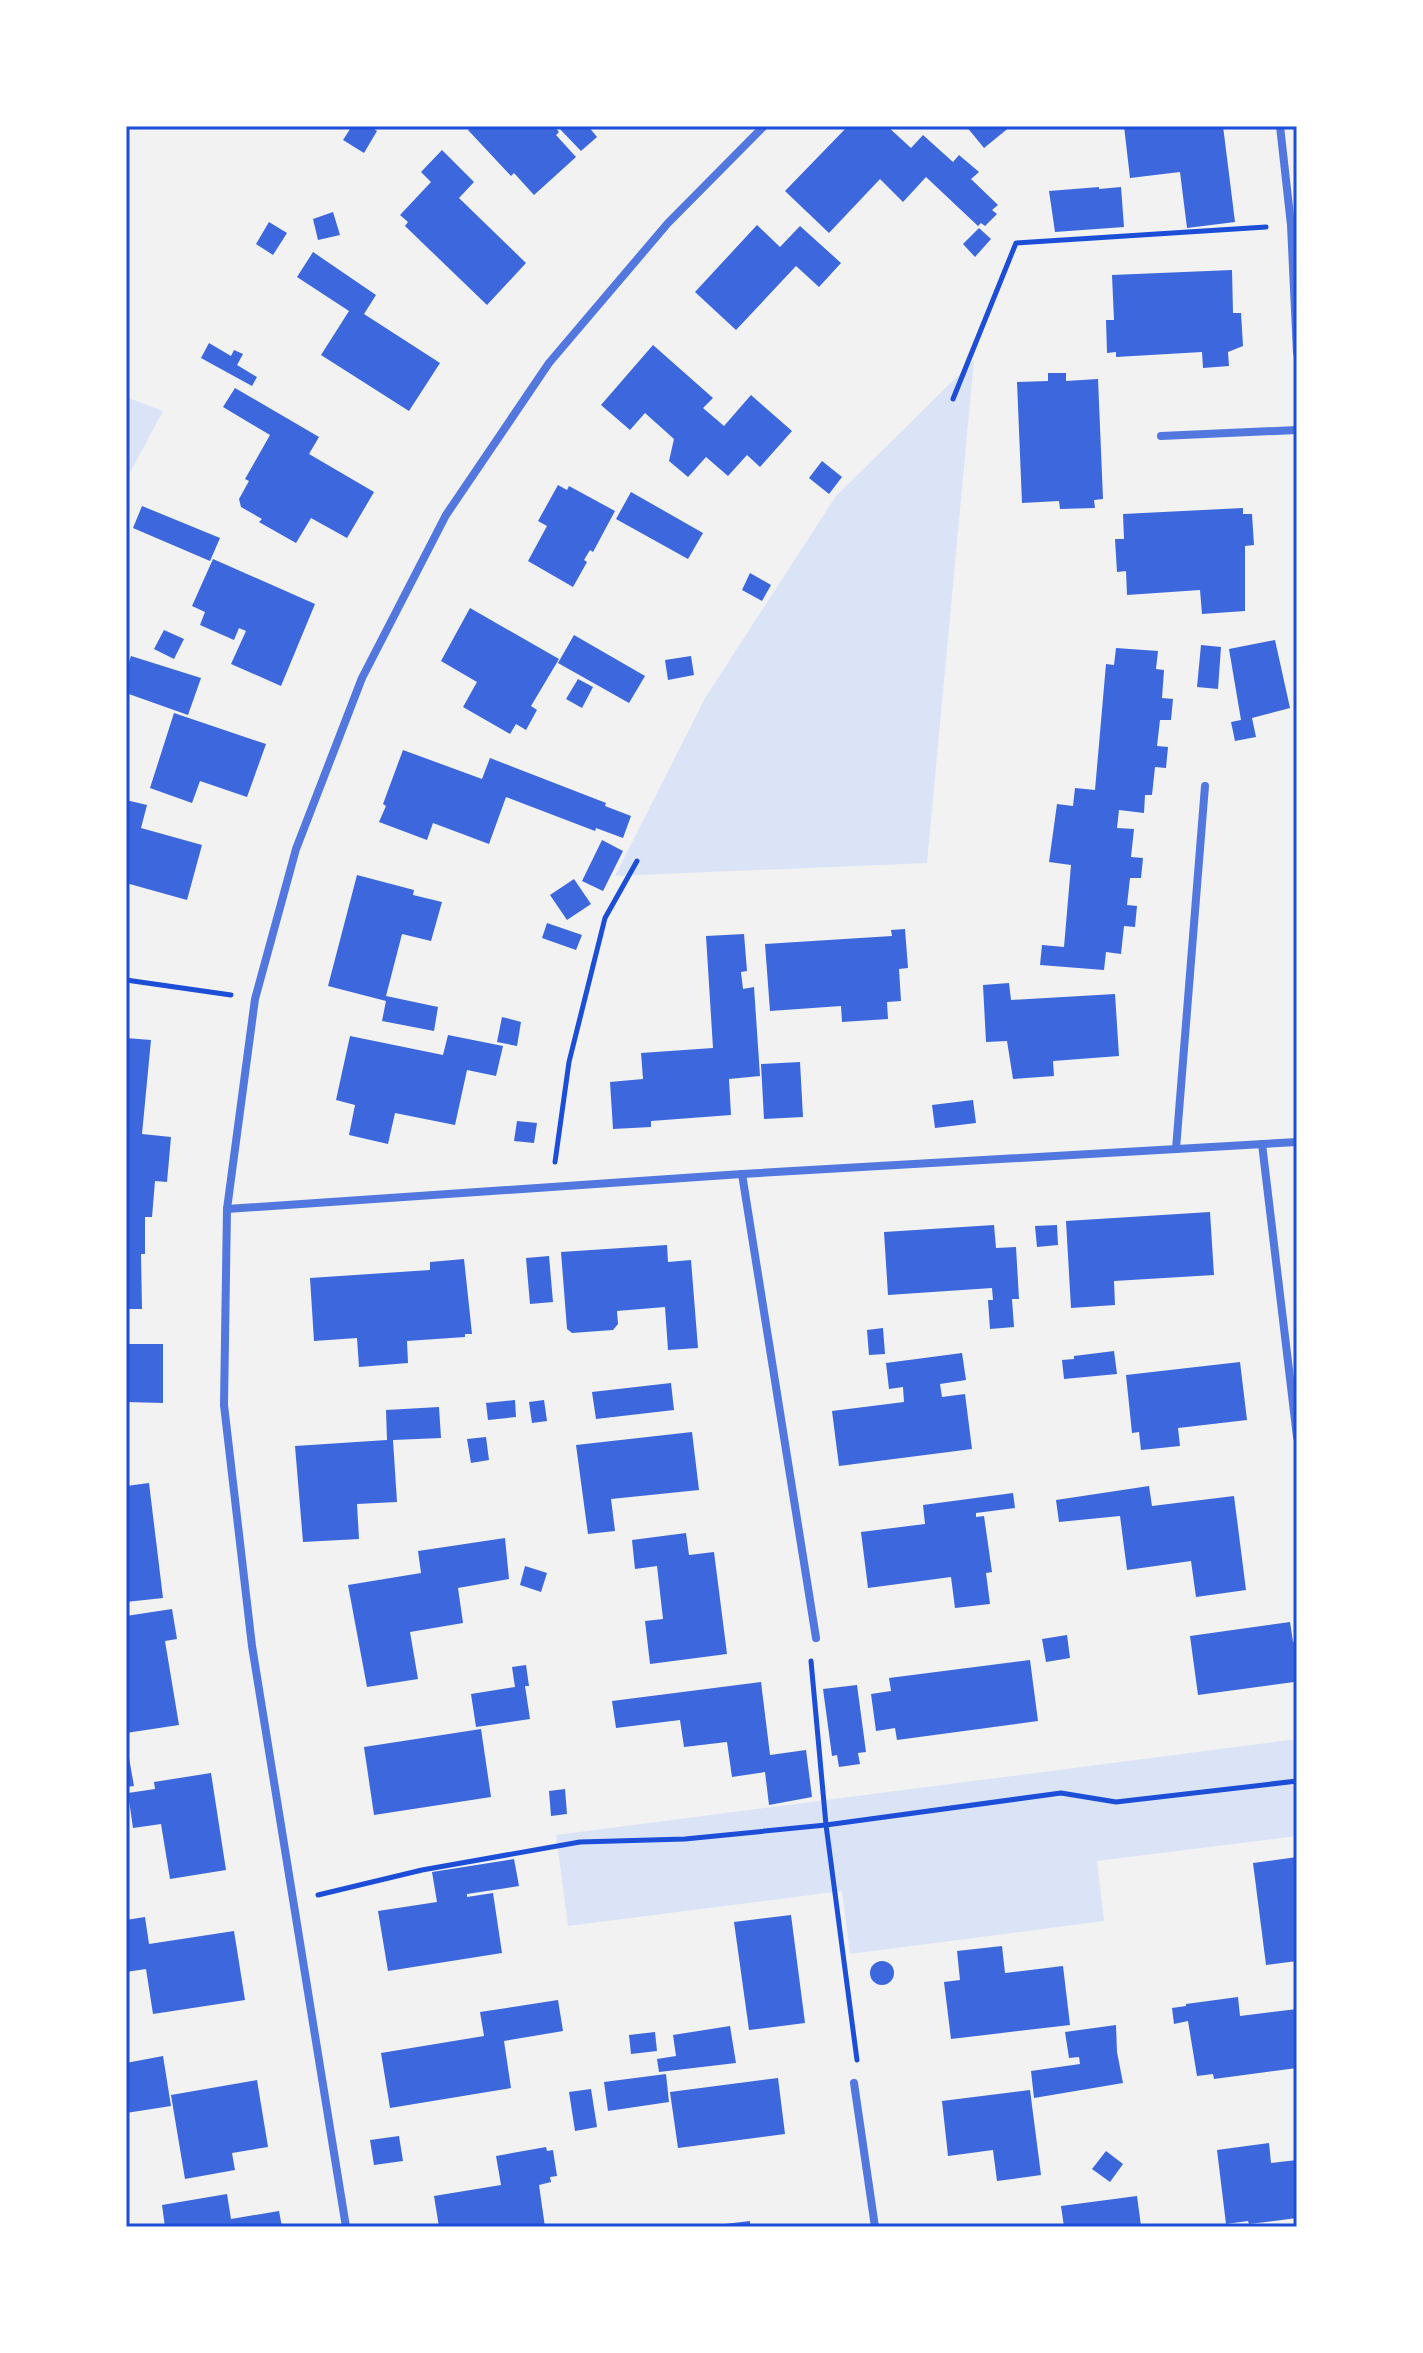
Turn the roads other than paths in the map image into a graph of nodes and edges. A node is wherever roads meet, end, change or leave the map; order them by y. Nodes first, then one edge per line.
1 (764, 126) edge
2 (1280, 126) edge
3 (1292, 192) edge
4 (1297, 353) edge
5 (1297, 430) edge
6 (1161, 436) dead end
7 (1205, 786) dead end
8 (1297, 1142) edge
9 (1262, 1144) junction
10 (1176, 1149) junction
11 (742, 1174) junction
12 (227, 1209) junction
13 (1297, 1437) edge
14 (816, 1638) road end
15 (854, 2083) road end
16 (346, 2227) edge
17 (875, 2227) edge

1 - 12 street
2 - 3 street
3 - 4 street
5 - 6 street
7 - 10 street
8 - 9 street
9 - 10 street
9 - 13 street
10 - 11 street
11 - 12 street
11 - 14 street
12 - 16 street
15 - 17 street

